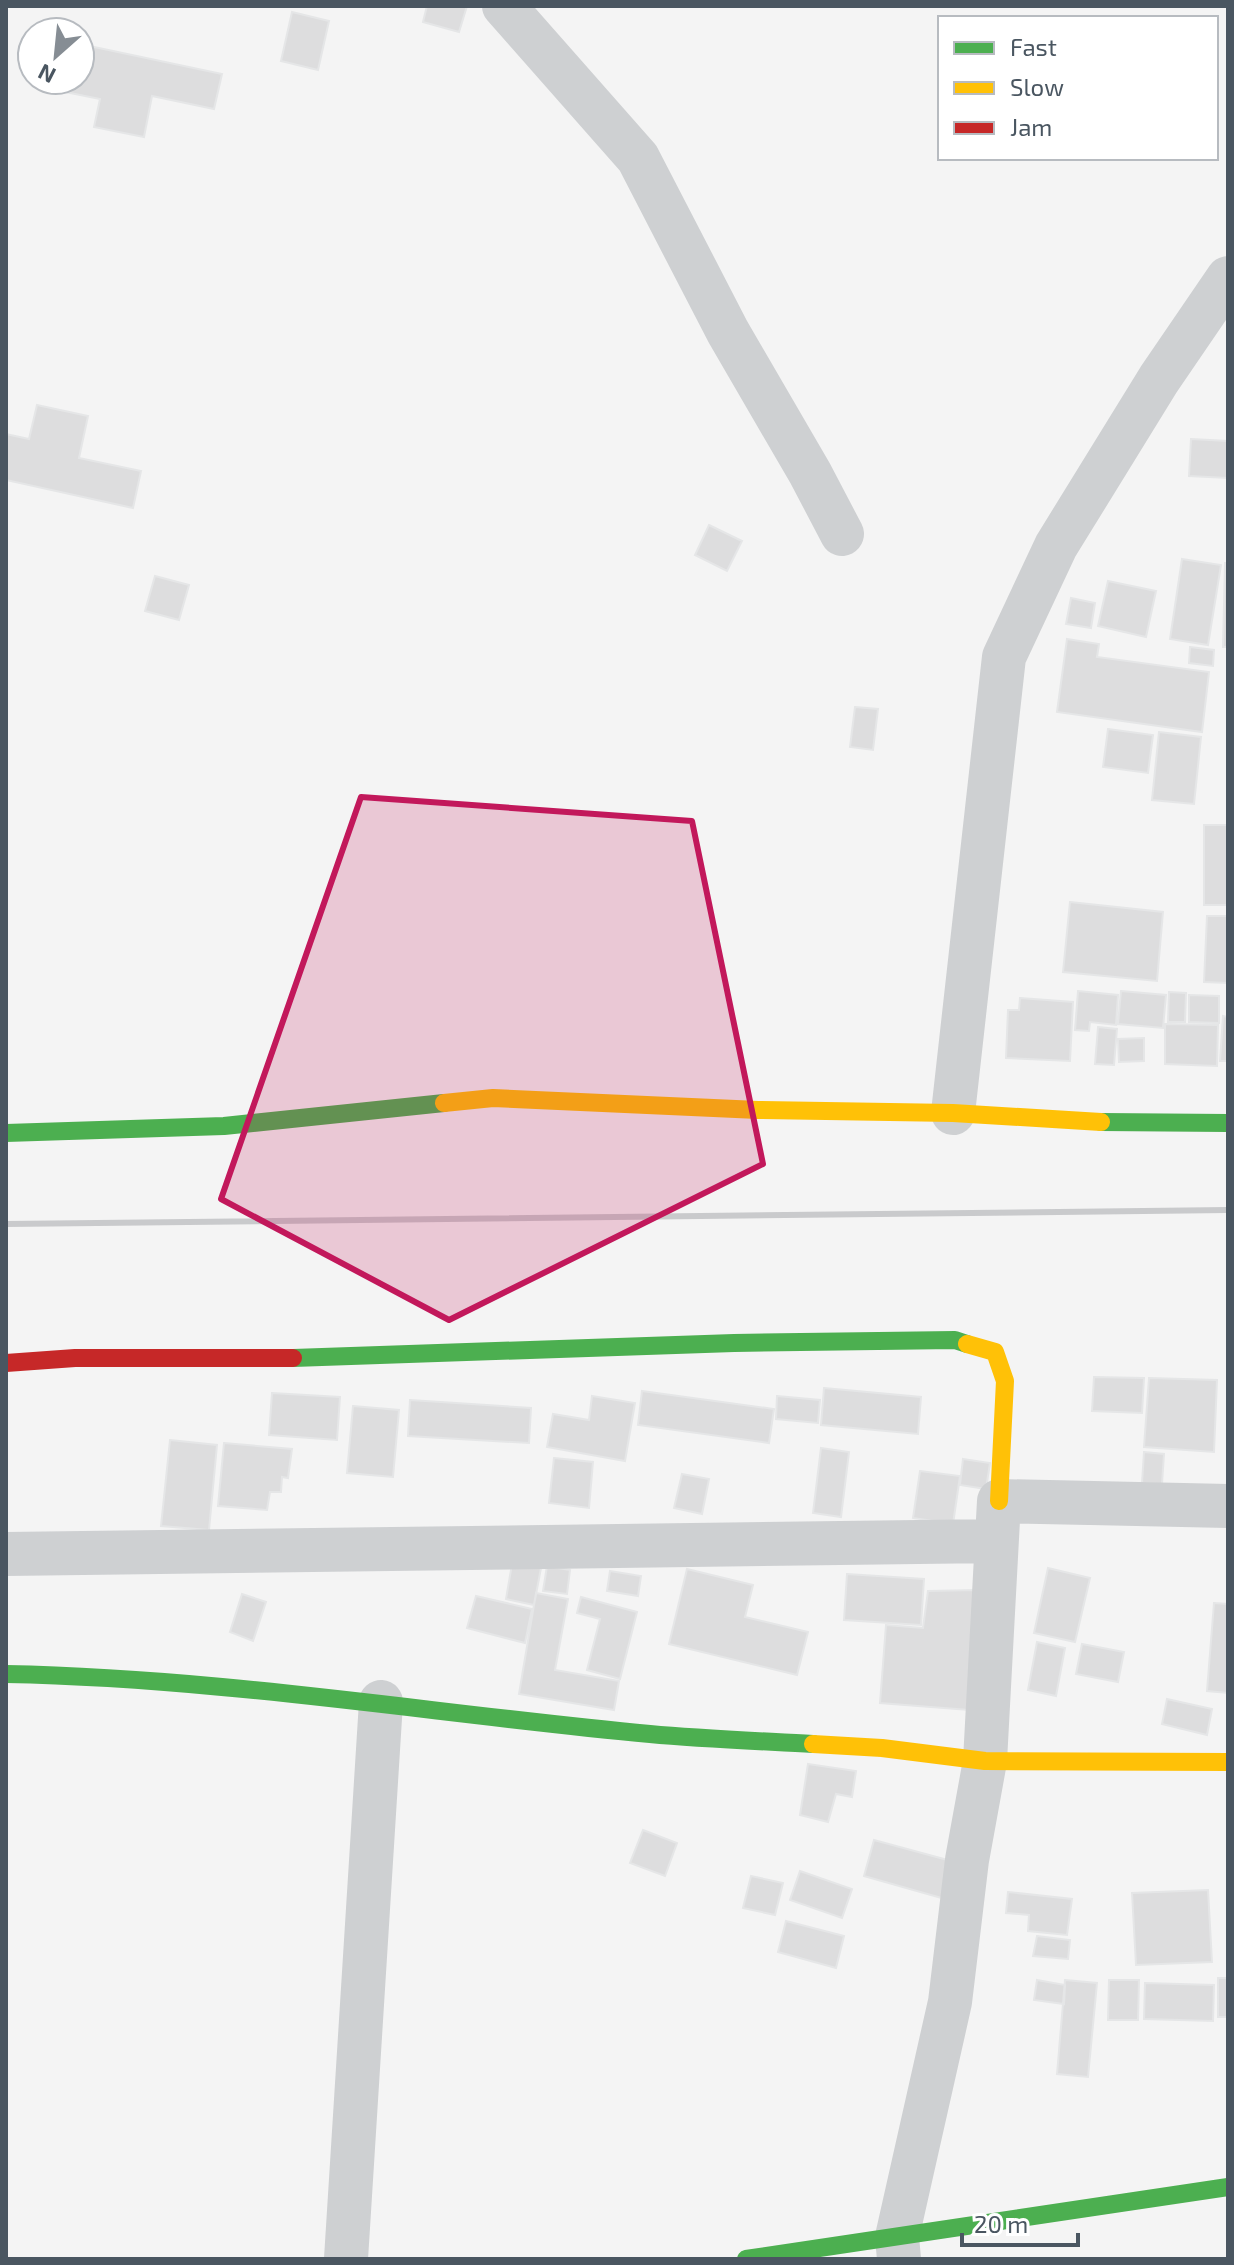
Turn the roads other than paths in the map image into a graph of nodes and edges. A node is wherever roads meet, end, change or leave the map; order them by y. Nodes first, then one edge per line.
1 (504, 6) edge
2 (1228, 278) edge
3 (842, 534) dead end
4 (953, 1113) junction
5 (1228, 1123) edge
6 (6, 1133) edge
7 (6, 1363) edge
8 (1228, 1506) edge
9 (998, 1521) junction
10 (6, 1554) edge
11 (6, 1674) edge
12 (381, 1702) junction
13 (985, 1761) junction
14 (1228, 1762) edge
15 (1228, 2187) edge
16 (898, 2248) edge
17 (346, 2259) edge
18 (746, 2259) edge

1 - 3 street
2 - 4 street
4 - 5 street
4 - 6 street
7 - 9 street
8 - 9 street
9 - 10 street
9 - 13 street
11 - 12 street
12 - 13 street
12 - 17 street
13 - 14 street
13 - 16 street
15 - 16 street
16 - 18 street

